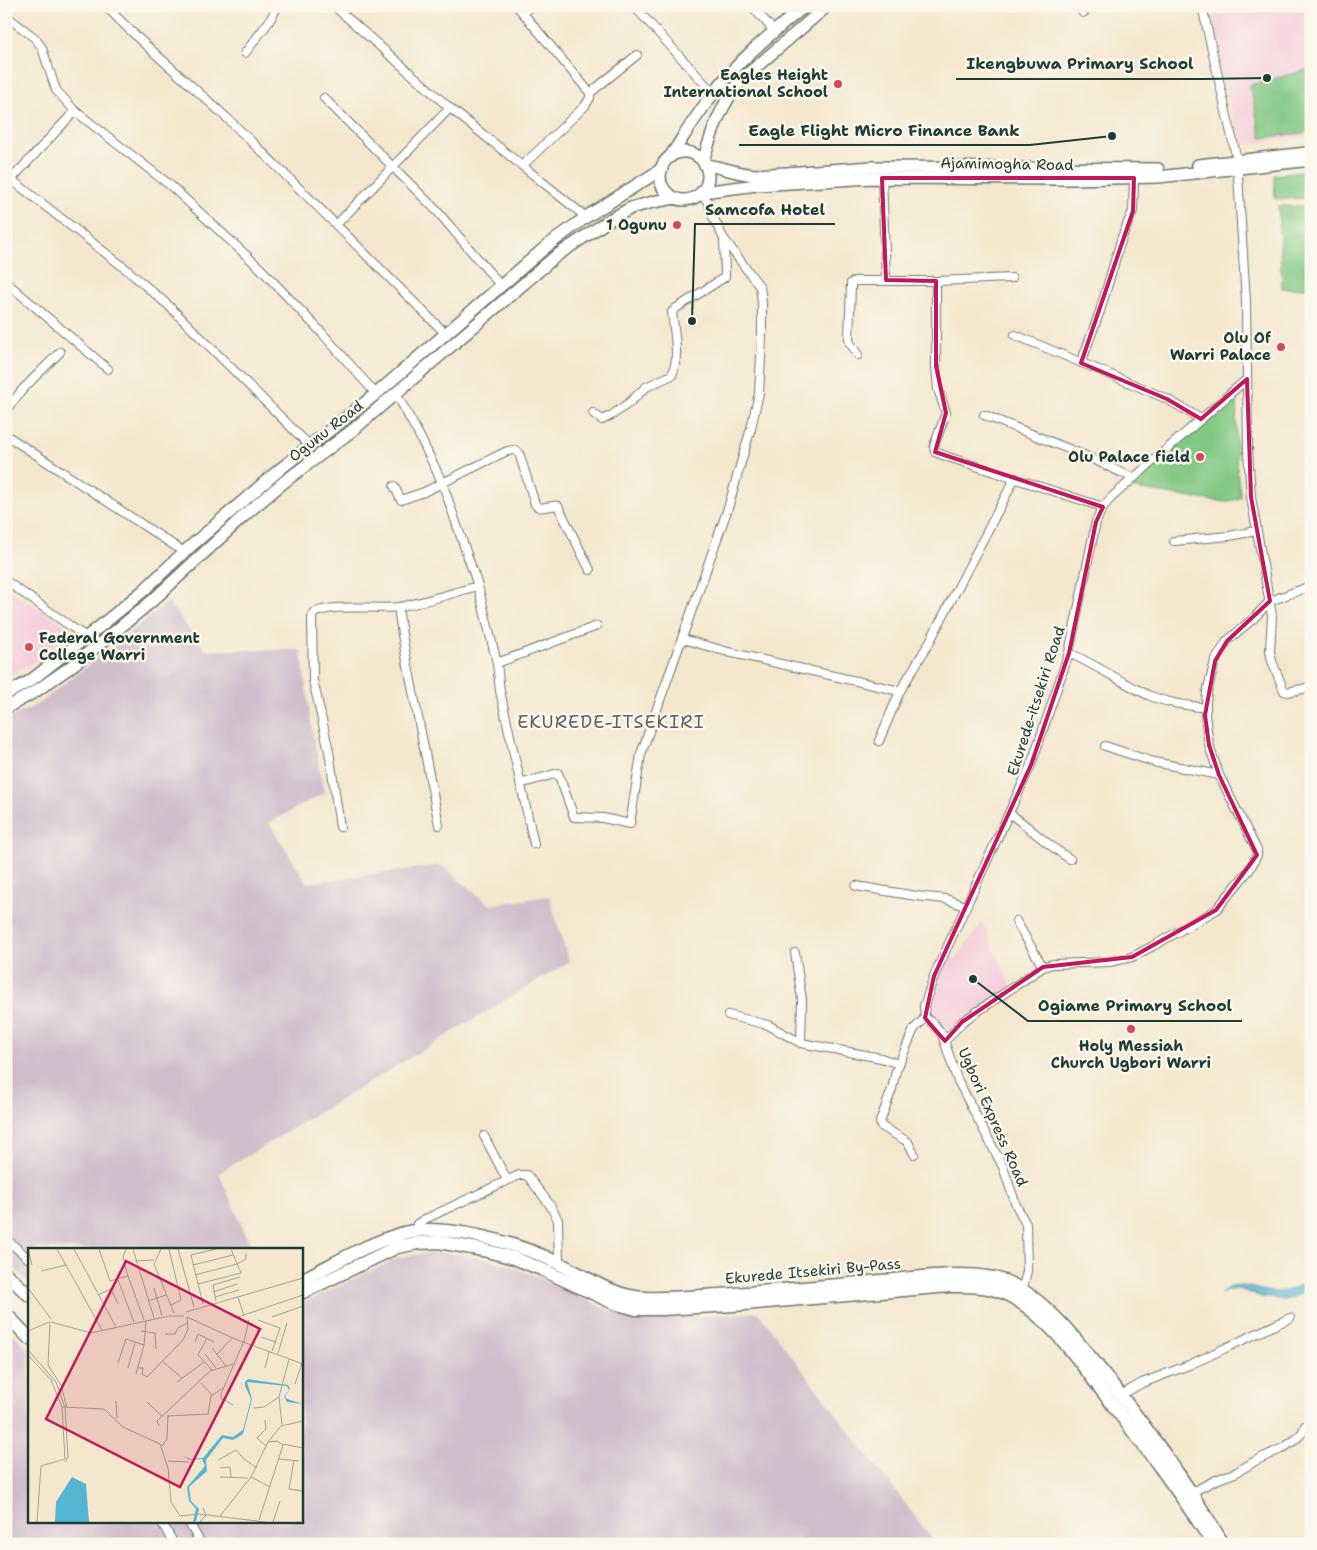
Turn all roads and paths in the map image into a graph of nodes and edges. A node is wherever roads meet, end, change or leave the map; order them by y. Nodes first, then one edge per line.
1 (106, 6) edge
2 (278, 6) edge
3 (334, 6) edge
4 (517, 6) edge
5 (531, 6) edge
6 (634, 6) edge
7 (752, 6) edge
8 (805, 6) edge
9 (827, 6) edge
10 (1090, 6) edge
11 (1202, 6) edge
12 (523, 13) junction
13 (1083, 13) dead end
14 (6, 16) edge
15 (774, 31) junction
16 (244, 53) dead end
17 (637, 55) dead end
18 (590, 93) junction
19 (713, 93) junction
20 (324, 98) dead end
21 (450, 108) junction
22 (75, 111) junction
23 (1311, 152) edge
24 (670, 157) junction
25 (1311, 160) edge
26 (704, 163) junction
27 (1237, 164) junction
28 (523, 165) junction
29 (393, 168) junction
30 (662, 169) junction
31 (882, 178) junction
32 (1134, 178) junction
33 (9, 183) edge
34 (700, 193) junction
35 (675, 198) junction
36 (586, 217) junction
37 (336, 225) junction
38 (724, 239) junction
39 (1012, 278) dead end
40 (886, 280) junction
41 (936, 281) junction
42 (6, 282) edge
43 (501, 286) junction
44 (445, 333) junction
45 (1015, 335) dead end
46 (60, 352) dead end
47 (858, 355) dead end
48 (417, 358) junction
49 (1081, 363) junction
50 (426, 367) junction
51 (108, 369) dead end
52 (1247, 378) junction
53 (376, 394) junction
54 (396, 394) junction
55 (6, 410) edge
56 (593, 413) dead end
57 (984, 414) dead end
58 (1201, 419) junction
59 (6, 435) edge
60 (310, 446) junction
61 (1015, 478) junction
62 (1133, 478) junction
63 (442, 482) junction
64 (394, 486) dead end
65 (1103, 507) junction
66 (1256, 531) junction
67 (1174, 541) dead end
68 (184, 552) junction
69 (590, 570) dead end
70 (6, 581) edge
71 (478, 586) junction
72 (1311, 586) edge
73 (1270, 600) junction
74 (398, 607) junction
75 (597, 626) dead end
76 (86, 637) junction
77 (683, 638) junction
78 (1069, 653) junction
79 (497, 663) junction
80 (1311, 687) edge
81 (900, 691) junction
82 (6, 694) edge
83 (6, 708) edge
84 (1206, 708) junction
85 (879, 742) dead end
86 (1104, 746) dead end
87 (1219, 775) junction
88 (520, 784) junction
89 (1010, 814) junction
90 (439, 825) dead end
91 (340, 827) dead end
92 (534, 844) dead end
93 (1070, 859) dead end
94 (856, 886) dead end
95 (965, 906) junction
96 (1016, 921) dead end
97 (795, 953) dead end
98 (1043, 967) junction
99 (728, 1015) dead end
100 (925, 1018) junction
101 (945, 1041) junction
102 (801, 1043) junction
103 (899, 1064) junction
104 (484, 1136) dead end
105 (914, 1154) dead end
106 (507, 1180) junction
107 (419, 1231) junction
108 (6, 1239) edge
109 (28, 1257) edge
110 (559, 1263) junction
111 (6, 1274) edge
112 (302, 1280) edge
113 (302, 1293) edge
114 (28, 1294) edge
115 (1021, 1296) junction
116 (6, 1314) edge
117 (1290, 1318) dead end
118 (28, 1337) edge
119 (1121, 1395) junction
120 (1305, 1426) dead end
121 (1192, 1492) junction
122 (162, 1522) edge
123 (189, 1522) edge
124 (174, 1544) edge
125 (201, 1544) edge
126 (1213, 1544) edge
127 (1223, 1544) edge

1 - 37 street
2 - 16 street
3 - 21 street
4 - 12 street
5 - 12 street
6 - 19 street
7 - 15 street
8 - 15 main road
9 - 26 main road
10 - 13 street
11 - 27 street
12 - 18 street
14 - 22 street
15 - 19 main road
17 - 18 street
18 - 28 street
19 - 24 main road
20 - 29 street
21 - 28 street
21 - 29 street
22 - 33 street
22 - 53 street
23 - 27 main road, Ajamimogha Road
24 - 26 main road
24 - 30 main road
25 - 27 main road, Ajamimogha Road
26 - 27 main road, Ajamimogha Road
26 - 34 main road
27 - 32 main road, Ajamimogha Road
27 - 52 street
28 - 36 street
29 - 37 street
29 - 43 street
30 - 35 main road
30 - 36 main road, Ogunu Road
31 - 32 main road, Ajamimogha Road
31 - 34 main road, Ajamimogha Road
31 - 40 street
32 - 49 street
33 - 60 street
34 - 35 main road
34 - 38 street
35 - 50 main road, Ogunu Road
36 - 43 main road, Ogunu Road
37 - 44 street
38 - 56 street
38 - 77 street
39 - 41 street
40 - 41 street
40 - 47 street
41 - 61 street
42 - 51 street
43 - 44 main road, Ogunu Road
44 - 48 main road, Ogunu Road
45 - 49 street
46 - 55 street
48 - 50 main road
48 - 53 main road, Ogunu Road
49 - 58 street
50 - 54 main road, Ogunu Road
52 - 58 street, Ekurede-itsekiri Road
52 - 66 street
53 - 60 main road, Ogunu Road
54 - 63 street
54 - 83 main road, Ogunu Road
57 - 62 street
58 - 62 street, Ekurede-itsekiri Road
59 - 68 street
60 - 68 main road, Ogunu Road
61 - 65 street
61 - 81 street
62 - 65 street, Ekurede-itsekiri Road
63 - 64 street
63 - 69 street
63 - 71 street
65 - 78 street, Ekurede-itsekiri Road
66 - 67 street
66 - 73 street
68 - 76 main road, Ogunu Road
70 - 76 street
71 - 74 street
71 - 79 street
72 - 73 street
73 - 80 street
73 - 84 street
74 - 90 street
74 - 91 street
75 - 79 street
76 - 82 main road, Ogunu Road
77 - 81 street
77 - 88 street
78 - 84 street
78 - 89 street, Ekurede-itsekiri Road
79 - 88 street
81 - 85 street
84 - 87 street
86 - 87 street
87 - 98 street
88 - 92 street
89 - 93 street
89 - 95 street, Ekurede-itsekiri Road
94 - 95 street
95 - 100 street, Ekurede-itsekiri Road
96 - 98 street
97 - 102 street
98 - 101 street
99 - 102 street
100 - 101 street, Ugbori Express Road
100 - 103 street
101 - 115 street, Ugbori Express Road
102 - 103 street
103 - 105 street
104 - 106 street
106 - 107 street
106 - 110 street
107 - 110 main road, Ekurede Itsekiri By-Pass
107 - 112 main road, Ekurede Itsekiri By-Pass
108 - 109 street
110 - 115 main road, Ekurede Itsekiri By-Pass
111 - 114 main road
113 - 115 main road, Ekurede Itsekiri By-Pass
115 - 119 main road, Ekurede Itsekiri By-Pass
115 - 126 main road, Ekurede Itsekiri By-Pass
116 - 118 main road
117 - 119 street
119 - 121 main road, Ekurede Itsekiri By-Pass
120 - 121 street
121 - 127 main road, Ekurede Itsekiri By-Pass
122 - 124 street
123 - 125 street

